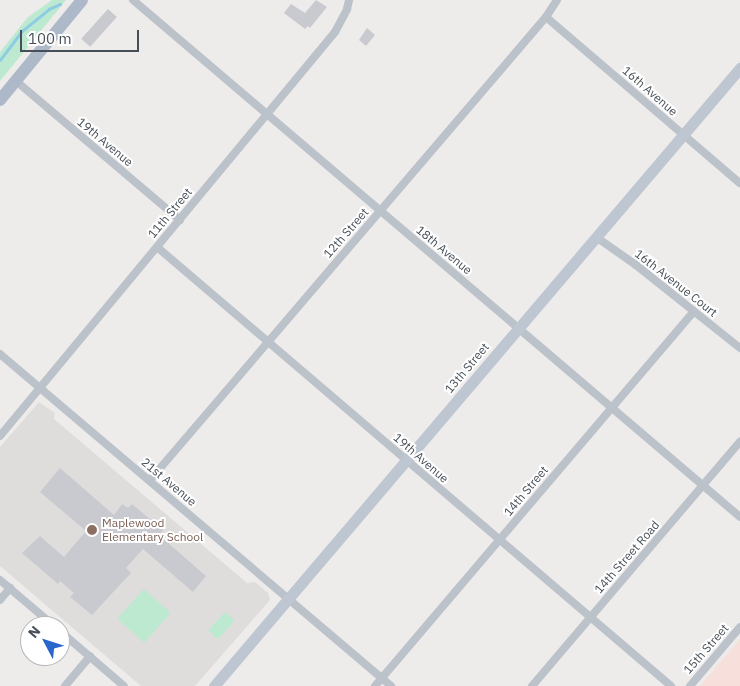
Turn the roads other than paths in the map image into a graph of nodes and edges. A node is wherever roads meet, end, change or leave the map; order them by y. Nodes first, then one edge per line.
1 (82, 0) edge
2 (134, 0) edge
3 (349, 0) edge
4 (557, 0) edge
5 (546, 17) junction
6 (740, 68) edge
7 (16, 81) junction
8 (0, 100) edge
9 (268, 114) junction
10 (684, 134) junction
11 (740, 183) edge
12 (381, 210) junction
13 (180, 220) junction
14 (596, 237) junction
15 (157, 248) junction
16 (694, 311) junction
17 (519, 328) junction
18 (268, 342) junction
19 (740, 348) edge
20 (0, 354) edge
21 (40, 388) junction
22 (612, 408) junction
23 (0, 436) edge
24 (740, 442) edge
25 (406, 460) junction
26 (150, 480) junction
27 (703, 486) junction
28 (740, 517) edge
29 (499, 540) junction
30 (0, 580) edge
31 (10, 588) junction
32 (289, 598) junction
33 (0, 600) edge
34 (42, 616) edge
35 (590, 617) junction
36 (740, 628) edge
37 (70, 639) edge
38 (90, 656) junction
39 (381, 678) junction
40 (65, 686) edge
41 (124, 686) edge
42 (214, 686) edge
43 (375, 686) edge
44 (391, 686) edge
45 (532, 686) edge
46 (671, 686) edge
47 (690, 686) edge

1 - 7 main road
2 - 9 street, 18th Avenue
3 - 9 street, 11th Street
4 - 5 street, 12th Street
5 - 10 street, 16th Avenue
5 - 12 street, 12th Street
6 - 10 street, 13th Street
7 - 8 main road
7 - 13 street, 19th Avenue
9 - 12 street, 18th Avenue
9 - 13 street, 11th Street
10 - 11 street, 16th Avenue
10 - 14 street, 13th Street
12 - 17 street, 18th Avenue
12 - 18 street, 12th Street
13 - 15 street, 11th Street
14 - 16 street, 16th Avenue Court
14 - 17 street, 13th Street
15 - 18 street, 19th Avenue
15 - 21 street, 11th Street
16 - 19 street, 16th Avenue Court
16 - 22 street, 14th Street
17 - 22 street, 18th Avenue
17 - 25 street, 13th Street
18 - 25 street, 19th Avenue
18 - 26 street, 12th Street
20 - 21 street, 21st Avenue
21 - 23 street, 11th Street
21 - 26 street, 21st Avenue
22 - 27 street, 18th Avenue
22 - 29 street, 14th Street
24 - 27 street, 14th Street Road
25 - 29 street, 19th Avenue
25 - 32 street, 13th Street
26 - 32 street, 21st Avenue
27 - 28 street, 18th Avenue
27 - 35 street, 14th Street Road
29 - 35 street, 19th Avenue
29 - 39 street, 14th Street
30 - 31 street
31 - 33 street
31 - 34 street
32 - 39 street, 21st Avenue
32 - 42 street, 13th Street
35 - 45 street, 14th Street Road
35 - 46 street, 19th Avenue
36 - 47 street, 15th Street
37 - 38 street
38 - 40 street
38 - 41 street
39 - 43 street, 14th Street
39 - 44 street, 21st Avenue

